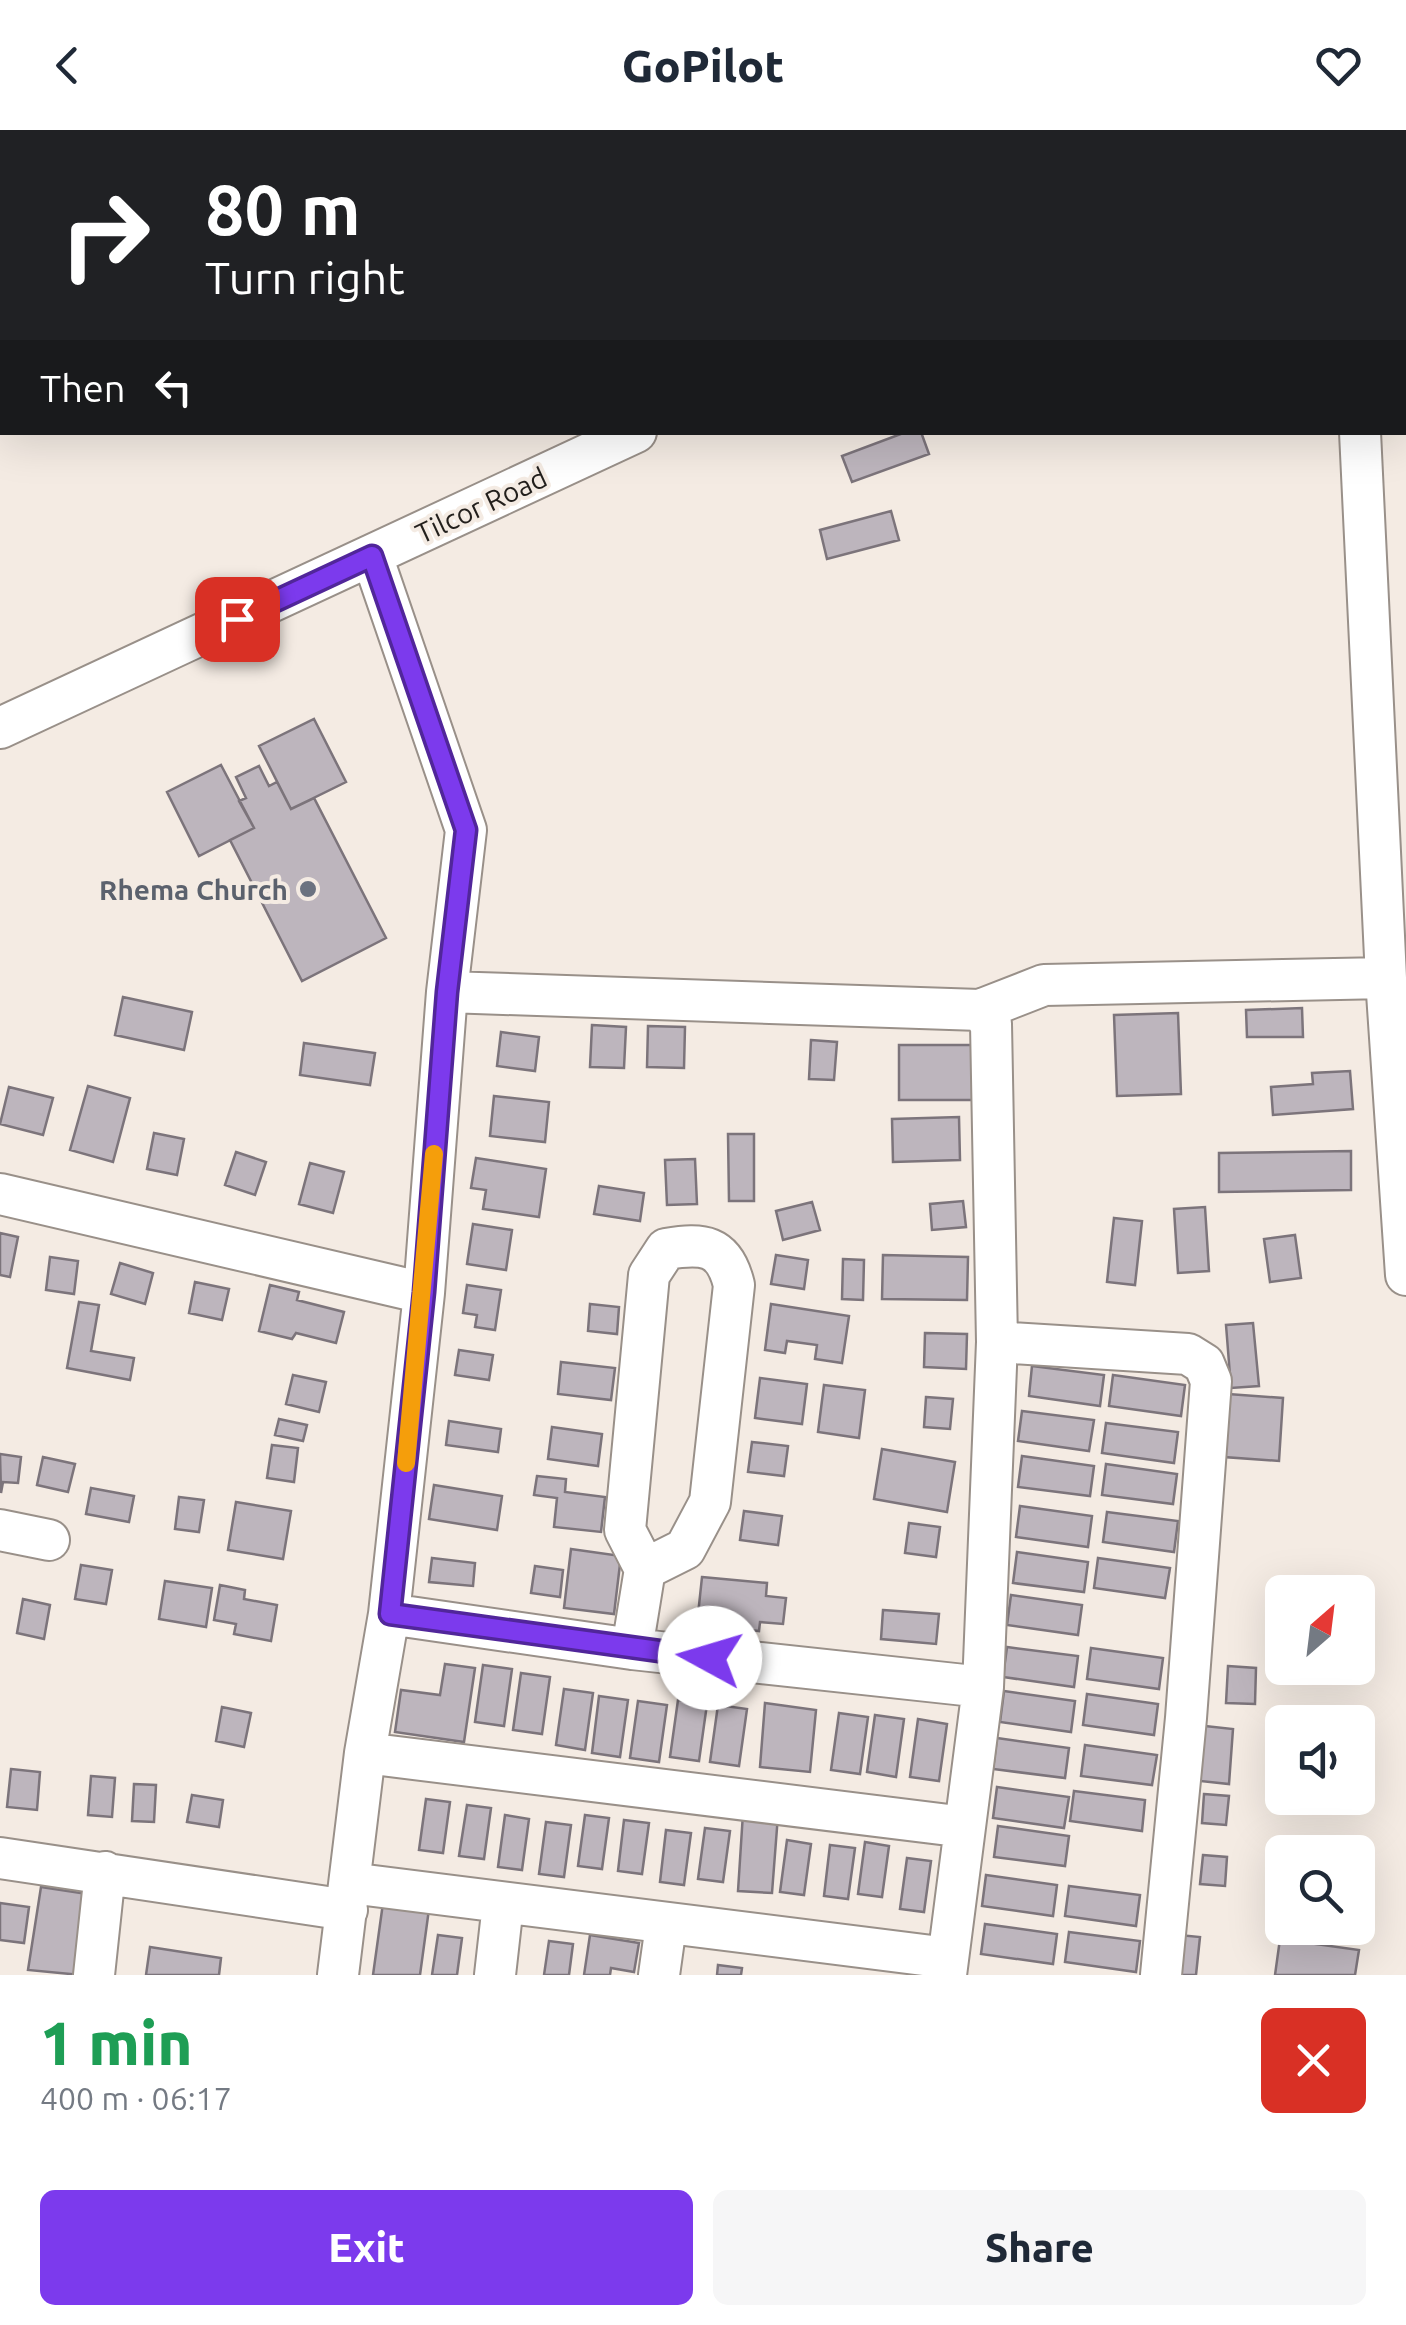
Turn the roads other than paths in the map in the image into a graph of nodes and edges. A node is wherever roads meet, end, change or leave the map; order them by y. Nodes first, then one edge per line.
1 (630, 435) edge
2 (1360, 435) edge
3 (372, 556) junction
4 (0, 728) edge
5 (1394, 882) edge
6 (1386, 978) junction
7 (447, 992) junction
8 (980, 1010) junction
9 (0, 1194) edge
10 (1406, 1275) edge
11 (424, 1292) junction
12 (997, 1342) junction
13 (0, 1530) edge
14 (49, 1540) dead end
15 (645, 1570) junction
16 (390, 1614) junction
17 (632, 1650) junction
18 (982, 1687) junction
19 (365, 1753) junction
20 (965, 1827) junction
21 (0, 1858) edge
22 (105, 1872) junction
23 (348, 1896) junction
24 (504, 1904) junction
25 (666, 1925) junction
26 (812, 1959) edge
27 (947, 1967) edge
28 (94, 1975) edge
29 (338, 1975) edge
30 (494, 1975) edge
31 (659, 1975) edge
32 (1161, 1975) edge

1 - 3 street, Tilcor Road
2 - 5 street
3 - 4 street, Tilcor Road
3 - 7 street
5 - 6 street
6 - 8 street
6 - 10 street
7 - 8 street
7 - 11 street
8 - 12 street
9 - 11 street
11 - 16 street
12 - 18 street
12 - 32 street
13 - 14 street
15 - 15 street
15 - 17 street
16 - 17 street
16 - 19 street
17 - 18 street
18 - 20 street
19 - 20 street
19 - 23 street
20 - 27 street
21 - 22 street
22 - 23 street
22 - 28 street
23 - 24 street
23 - 29 street
24 - 25 street
24 - 30 street
25 - 26 street
25 - 31 street
26 - 27 street

